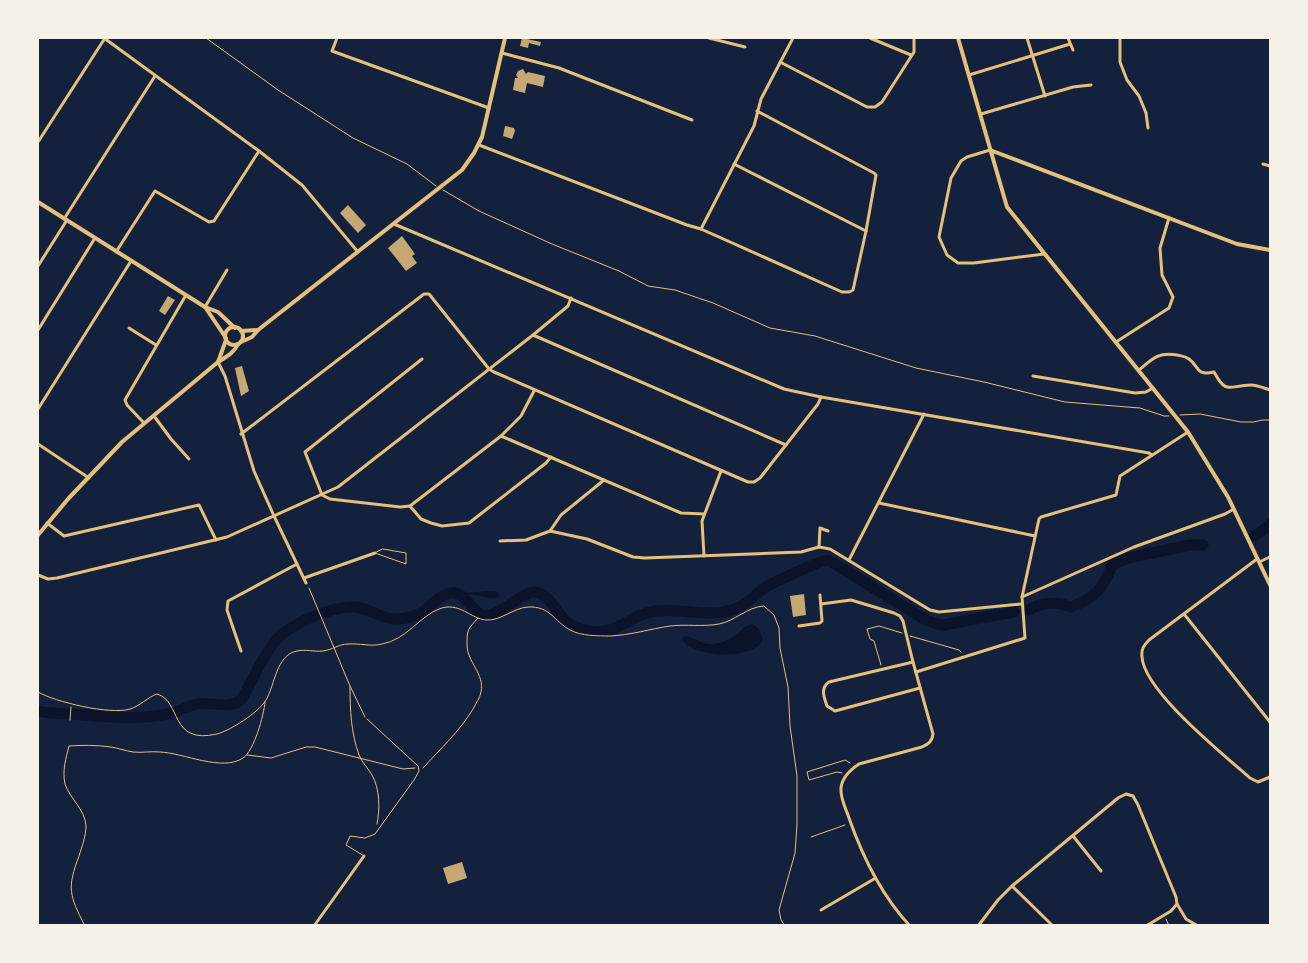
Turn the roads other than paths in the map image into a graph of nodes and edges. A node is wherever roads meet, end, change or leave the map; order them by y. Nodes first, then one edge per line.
1 (104, 38) edge
2 (337, 38) edge
3 (505, 38) edge
4 (709, 38) edge
5 (793, 38) edge
6 (870, 38) edge
7 (914, 38) edge
8 (958, 38) edge
9 (1027, 38) edge
10 (1068, 38) edge
11 (1120, 38) edge
12 (1070, 44) junction
13 (745, 47) dead end
14 (1073, 50) dead end
15 (502, 53) junction
16 (912, 55) junction
17 (1032, 57) junction
18 (780, 62) junction
19 (969, 75) junction
20 (155, 76) junction
21 (1091, 85) dead end
22 (1045, 96) junction
23 (490, 108) junction
24 (757, 111) junction
25 (981, 114) junction
26 (692, 120) dead end
27 (1148, 128) dead end
28 (38, 142) edge
29 (479, 145) junction
30 (990, 150) junction
31 (259, 151) junction
32 (734, 164) junction
33 (1263, 164) dead end
34 (1270, 166) edge
35 (38, 202) edge
36 (1169, 218) junction
37 (65, 220) junction
38 (394, 224) junction
39 (701, 229) junction
40 (866, 231) junction
41 (95, 238) junction
42 (1270, 250) edge
43 (116, 252) junction
44 (358, 252) junction
45 (1044, 254) junction
46 (130, 261) junction
47 (38, 266) edge
48 (227, 270) dead end
49 (186, 295) junction
50 (571, 298) junction
51 (205, 307) junction
52 (129, 328) dead end
53 (236, 328) junction
54 (38, 330) edge
55 (258, 330) junction
56 (241, 331) junction
57 (533, 335) junction
58 (226, 339) junction
59 (1116, 342) junction
60 (240, 343) junction
61 (156, 345) junction
62 (422, 360) dead end
63 (218, 362) junction
64 (489, 369) junction
65 (1139, 370) junction
66 (1033, 376) dead end
67 (1153, 388) junction
68 (1270, 390) edge
69 (534, 391) junction
70 (38, 397) edge
71 (821, 397) junction
72 (43, 400) junction
73 (38, 409) edge
74 (924, 414) junction
75 (154, 416) junction
76 (144, 423) junction
77 (1188, 432) junction
78 (242, 434) junction
79 (501, 436) junction
80 (38, 444) edge
81 (786, 445) junction
82 (1152, 455) junction
83 (552, 457) junction
84 (189, 459) dead end
85 (721, 471) junction
86 (89, 478) junction
87 (604, 480) junction
88 (322, 495) junction
89 (879, 503) junction
90 (410, 506) junction
91 (1234, 509) junction
92 (704, 514) junction
93 (274, 516) junction
94 (48, 523) junction
95 (550, 531) junction
96 (828, 532) dead end
97 (38, 536) edge
98 (1035, 536) junction
99 (216, 540) junction
100 (500, 541) dead end
101 (819, 547) junction
102 (375, 553) road end
103 (704, 556) junction
104 (1270, 556) edge
105 (849, 560) junction
106 (1258, 560) junction
107 (297, 564) junction
108 (38, 575) edge
109 (304, 578) junction
110 (306, 583) road end
111 (1270, 585) edge
112 (820, 595) dead end
113 (1022, 597) junction
114 (821, 604) junction
115 (1021, 604) junction
116 (1184, 614) junction
117 (799, 626) dead end
118 (241, 651) dead end
119 (913, 662) junction
120 (916, 672) junction
121 (920, 688) junction
122 (367, 719) road end
123 (1270, 722) edge
124 (1270, 777) edge
125 (1072, 836) junction
126 (364, 856) joint
127 (1101, 871) dead end
128 (874, 879) junction
129 (1012, 886) junction
130 (1177, 904) junction
131 (821, 910) dead end
132 (314, 926) edge
133 (910, 926) edge
134 (978, 926) edge
135 (1053, 926) edge
136 (1146, 926) edge
137 (1198, 926) edge

1 - 20 street
1 - 28 street
2 - 23 street
3 - 15 street
4 - 13 street
5 - 18 street
6 - 16 street
7 - 16 street
8 - 19 street
9 - 17 street
10 - 12 street
11 - 27 street
12 - 14 street
12 - 17 street
15 - 23 street
15 - 26 street
16 - 18 street
17 - 19 street
17 - 22 street
18 - 24 street
19 - 25 street
20 - 31 street
20 - 37 street
21 - 22 street
22 - 25 street
23 - 29 street
24 - 32 street
24 - 40 street
25 - 30 street
29 - 38 street
29 - 39 street
30 - 36 street
30 - 45 street
30 - 45 street
31 - 43 street
31 - 44 street
32 - 39 street
32 - 40 street
33 - 34 street
35 - 37 street
36 - 42 street
36 - 59 street
37 - 41 street
37 - 47 street
38 - 44 street
38 - 50 street
39 - 40 street
41 - 43 street
41 - 54 street
43 - 46 street
44 - 55 street
45 - 59 street
46 - 49 street
46 - 72 street
48 - 51 street
49 - 51 street
49 - 61 street
50 - 57 street
50 - 71 street
51 - 53 street
51 - 58 street
52 - 61 street
53 - 56 street
53 - 58 street
55 - 56 street
55 - 60 street
56 - 60 street
57 - 64 street
57 - 81 street
58 - 60 street
58 - 63 street
59 - 65 street
60 - 63 street
61 - 76 street
62 - 88 street
63 - 75 street
63 - 78 street
64 - 69 street
64 - 78 street
64 - 88 street
65 - 67 street
65 - 68 street
66 - 67 street
67 - 77 street
69 - 79 street
69 - 85 street
70 - 72 street
71 - 74 street
71 - 81 street
72 - 73 street
74 - 82 street
74 - 89 street
75 - 76 street
75 - 84 street
76 - 86 street
77 - 82 street
77 - 91 street
78 - 93 street
79 - 83 street
79 - 90 street
80 - 86 street
81 - 85 street
82 - 98 street
83 - 87 street
83 - 90 street
85 - 92 street
86 - 94 street
87 - 92 street
87 - 95 street
88 - 90 street
88 - 93 street
89 - 98 street
89 - 105 street
91 - 106 street
91 - 113 street
92 - 103 street
93 - 99 street
93 - 107 street
94 - 97 street
94 - 99 street
95 - 100 street
95 - 103 street
96 - 101 street
98 - 113 street
99 - 108 street
101 - 103 street
101 - 105 street
102 - 109 street
104 - 106 street
105 - 115 street
106 - 111 street
106 - 116 street
107 - 109 street
107 - 118 street
109 - 110 street
112 - 114 street
113 - 115 street
114 - 117 street
114 - 119 street
115 - 120 street
116 - 123 street
116 - 124 street
119 - 120 street
119 - 121 street
120 - 121 street
121 - 128 street
122 - 126 lane
125 - 127 street
125 - 129 street
125 - 130 street
126 - 132 street
128 - 131 street
128 - 133 street
129 - 134 street
129 - 135 street
130 - 136 street
130 - 137 street

